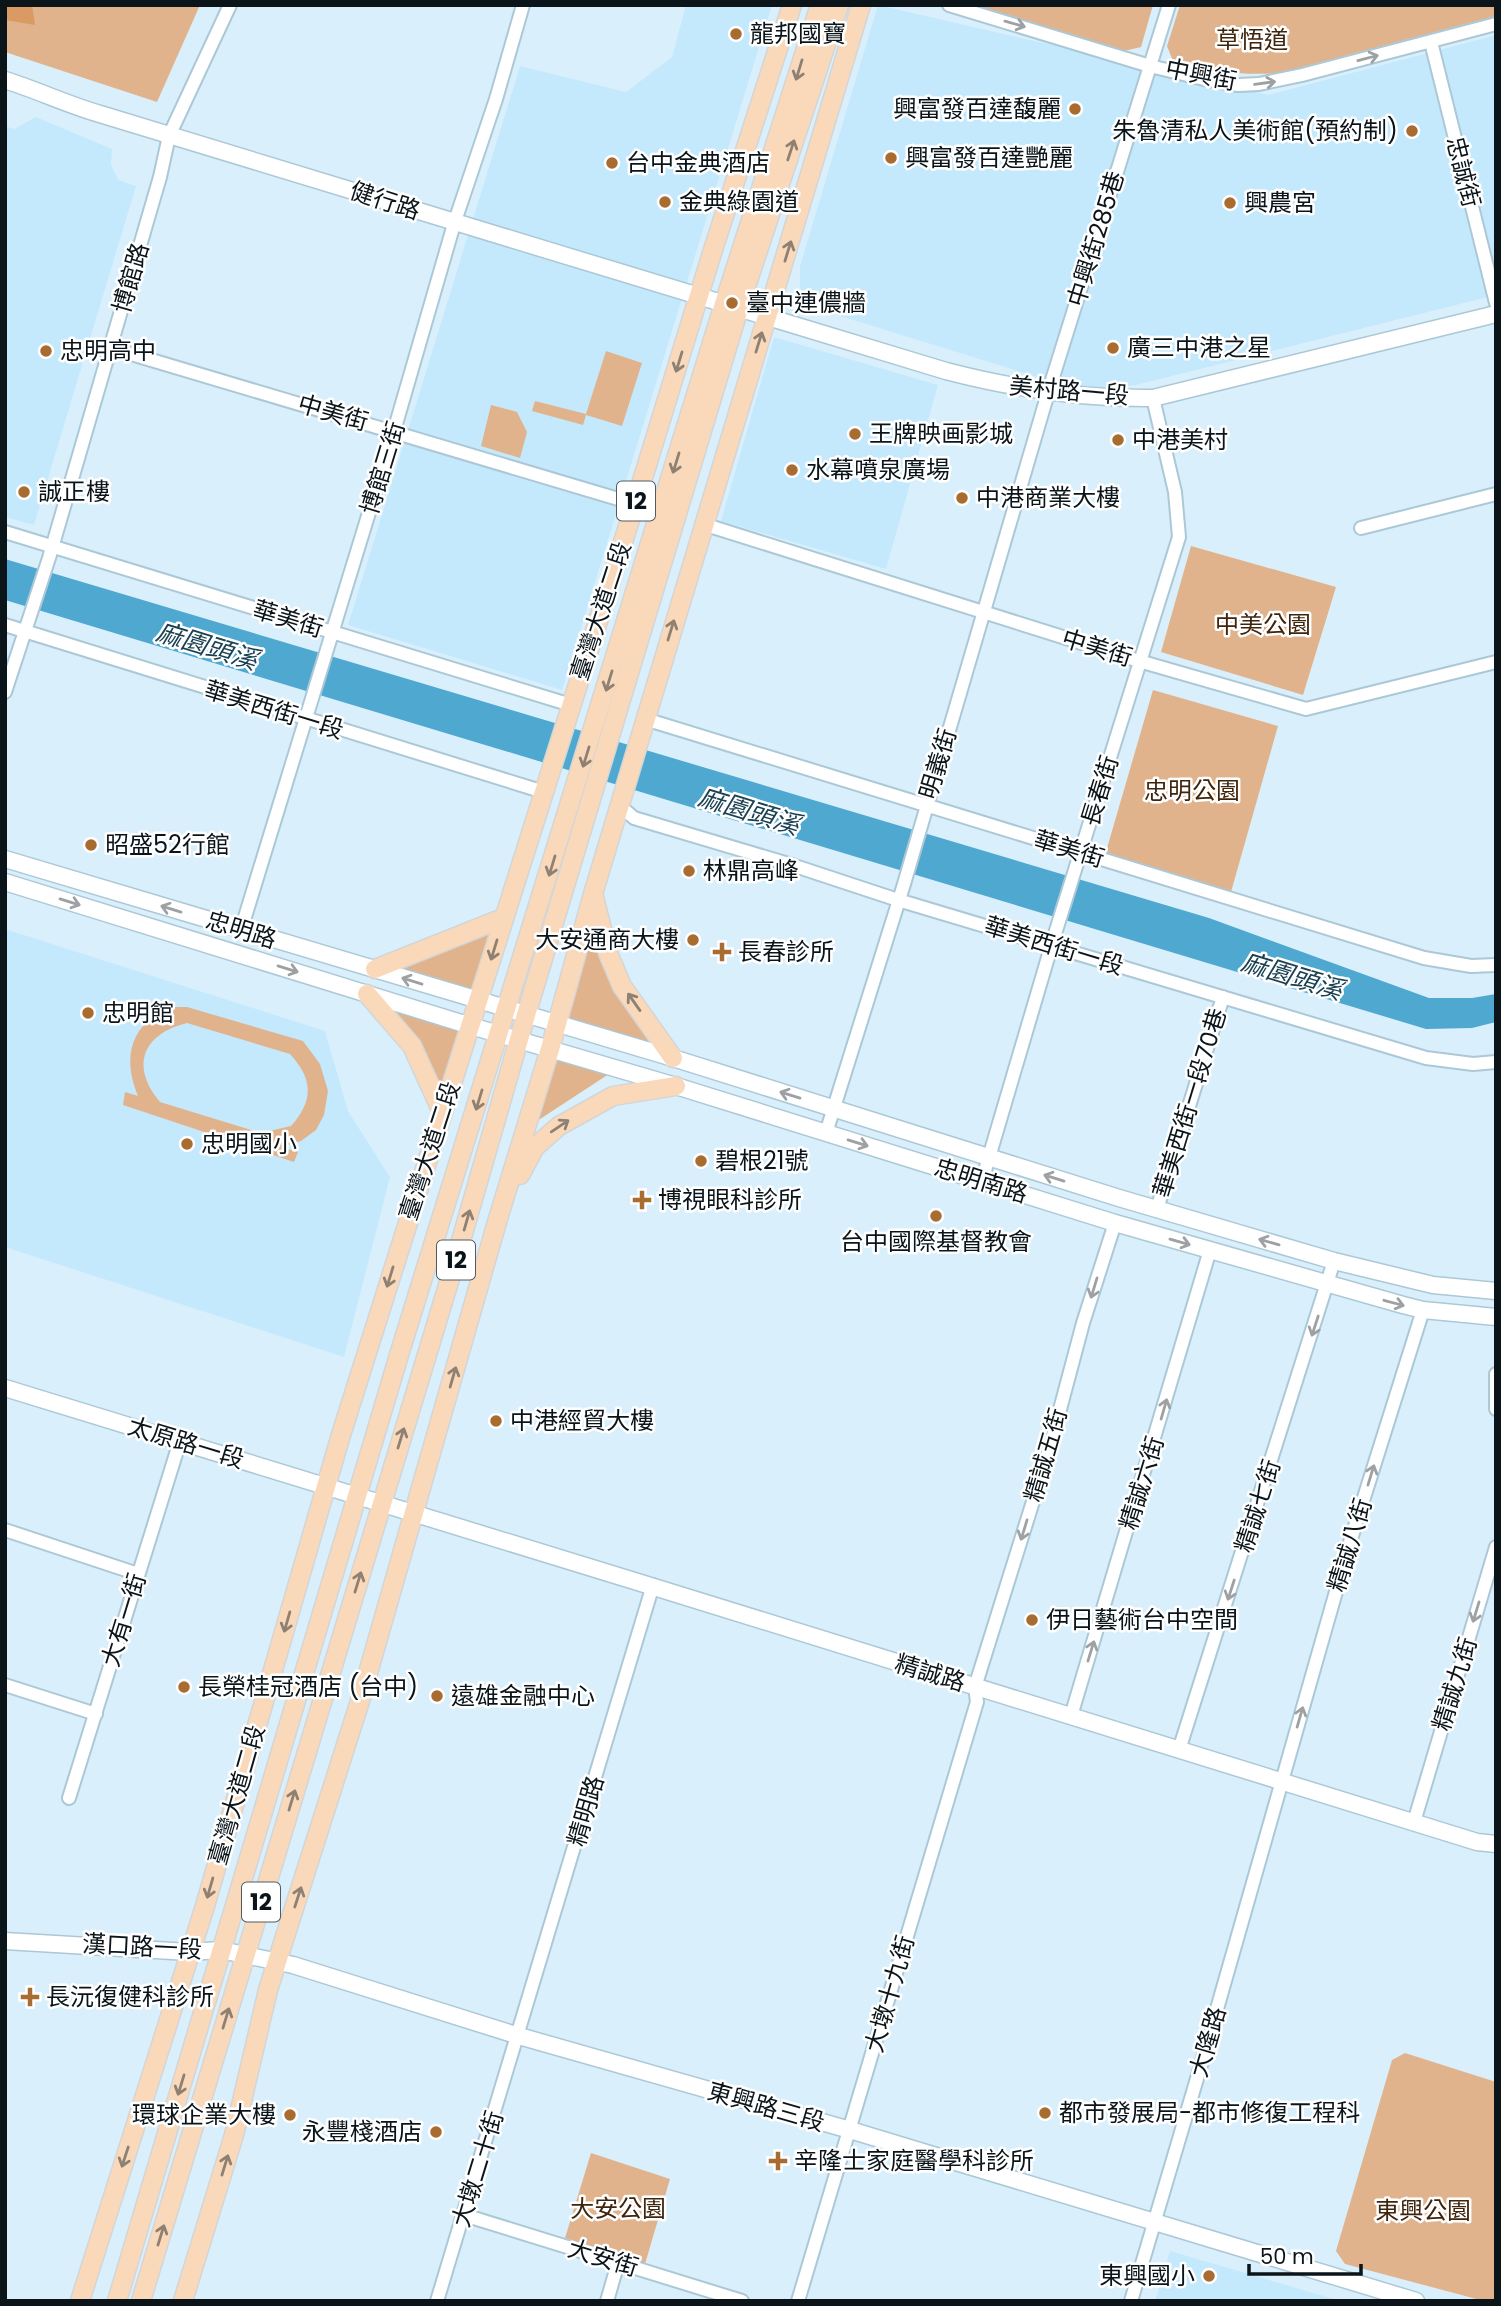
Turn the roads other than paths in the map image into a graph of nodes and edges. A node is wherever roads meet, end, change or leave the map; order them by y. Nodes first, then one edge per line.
1 (230, 5) edge
2 (523, 5) edge
3 (792, 5) edge
4 (820, 5) edge
5 (839, 5) edge
6 (861, 5) edge
7 (949, 5) edge
8 (1169, 5) edge
9 (1496, 24) edge
10 (1431, 42) junction
11 (1150, 65) junction
12 (5, 80) edge
13 (169, 136) junction
14 (454, 224) junction
15 (699, 297) junction
16 (1496, 303) edge
17 (732, 306) junction
18 (1496, 314) edge
19 (768, 316) junction
20 (111, 348) junction
21 (1048, 393) junction
22 (1153, 398) junction
23 (394, 431) junction
24 (1496, 494) edge
25 (635, 504) junction
26 (703, 524) junction
27 (1361, 528) dead end
28 (5, 532) edge
29 (51, 552) junction
30 (983, 612) junction
31 (5, 625) edge
32 (26, 628) junction
33 (331, 636) junction
34 (1139, 661) junction
35 (1496, 662) edge
36 (5, 692) edge
37 (571, 705) junction
38 (307, 716) junction
39 (645, 719) junction
40 (544, 792) junction
41 (620, 804) junction
42 (924, 811) junction
43 (5, 859) edge
44 (1079, 859) junction
45 (5, 882) edge
46 (593, 894) junction
47 (898, 900) junction
48 (503, 918) junction
49 (241, 930) junction
50 (1053, 941) junction
51 (1496, 965) edge
52 (375, 969) junction
53 (367, 994) junction
54 (1223, 997) junction
55 (477, 1001) junction
56 (506, 1010) junction
57 (526, 1016) junction
58 (555, 1024) junction
59 (471, 1026) junction
60 (500, 1034) junction
61 (519, 1040) junction
62 (550, 1049) junction
63 (673, 1058) junction
64 (1496, 1062) edge
65 (676, 1086) junction
66 (834, 1109) junction
67 (442, 1112) junction
68 (826, 1133) junction
69 (988, 1157) junction
70 (982, 1181) junction
71 (1157, 1209) junction
72 (497, 1222) junction
73 (1115, 1223) junction
74 (1210, 1250) junction
75 (1334, 1261) junction
76 (1328, 1284) junction
77 (1496, 1291) edge
78 (1423, 1310) junction
79 (1496, 1317) edge
80 (1496, 1374) edge
81 (5, 1388) edge
82 (1496, 1409) edge
83 (180, 1441) junction
84 (326, 1486) junction
85 (368, 1499) junction
86 (414, 1513) junction
87 (5, 1530) edge
88 (1496, 1546) edge
89 (138, 1574) junction
90 (653, 1586) junction
91 (5, 1685) edge
92 (975, 1687) junction
93 (96, 1714) junction
94 (1071, 1716) junction
95 (1179, 1750) junction
96 (1281, 1782) junction
97 (69, 1798) dead end
98 (1414, 1822) junction
99 (1496, 1844) edge
100 (5, 1941) edge
101 (222, 1950) junction
102 (189, 1952) junction
103 (246, 1954) junction
104 (277, 1962) junction
105 (519, 2036) junction
106 (850, 2130) junction
107 (464, 2215) junction
108 (1155, 2224) junction
109 (618, 2263) junction
110 (80, 2301) edge
111 (117, 2301) edge
112 (141, 2301) edge
113 (183, 2301) edge
114 (437, 2301) edge
115 (607, 2301) edge
116 (742, 2301) edge
117 (798, 2301) edge
118 (1131, 2301) edge
119 (1416, 2301) edge

1 - 13 street, 博館路
2 - 14 street, 博館三街
3 - 15 main road, 臺灣大道二段 / 12
4 -> 17 main road, 臺灣大道二段 / 12
17 -> 5 main road, 臺灣大道二段 / 12
19 -> 6 main road, 12
7 -> 11 street, 中興街
8 - 11 street, 中興街285巷
9 - 10 street, 中興街
11 -> 10 street, 中興街
10 - 16 street, 忠誠街
11 - 21 street, 中興街285巷
12 - 13 street, 健行路
13 - 14 street, 健行路
13 - 20 street, 博館路
14 - 15 street, 健行路
14 - 23 street, 博館三街
15 - 17 street, 健行路
15 -> 25 main road, 臺灣大道二段 / 12
17 - 19 street, 健行路
17 -> 56 main road, 臺灣大道二段 / 12
17 - 57 main road, 臺灣大道二段 / 12
18 - 22 street, 美村路一段
19 - 21 street, 美村路一段
26 -> 19 main road, 12
20 - 23 street, 中美街
20 - 29 street, 博館路
21 - 22 street, 美村路一段
21 - 30 street, 明義街
22 - 34 street, 長春街
23 - 25 street, 中美街
23 - 33 street, 博館三街
24 - 27 street
25 - 37 main road, 臺灣大道二段 / 12
26 - 30 street, 中美街
39 -> 26 main road, 12
28 - 29 street, 華美街
29 - 32 street, 博館路
29 - 33 street, 華美街
30 - 34 street, 中美街
30 - 42 street, 明義街
31 - 32 street, 華美西街一段
32 - 36 street
32 - 38 street, 華美西街一段
33 - 37 street, 華美街
33 - 38 street, 博館三街
34 - 35 street, 中美街
34 - 44 street, 長春街
37 - 40 main road, 臺灣大道二段 / 12
38 - 40 street, 華美西街一段
38 - 49 street, 博館三街
39 - 41 main road, 12
39 - 42 street, 華美街
40 - 48 main road, 臺灣大道二段 / 12
41 - 46 main road, 12
41 - 47 street, 華美西街一段
42 - 44 street, 華美街
42 - 47 street, 明義街
49 -> 43 street, 忠明路
44 - 50 street, 長春街
44 - 51 street, 華美街
45 -> 53 street, 忠明路
46 - 58 main road, 12
63 -> 46 main road
47 - 50 street, 華美西街一段
47 - 66 street, 明義街
48 - 52 main road
48 -> 55 main road, 臺灣大道二段 / 12
49 - 52 street, 忠明路
50 - 54 street, 華美西街一段
50 - 69 street, 長春街
55 -> 52 street, 忠明路
53 - 59 street, 忠明路
53 - 67 main road
54 - 64 street, 華美西街一段
54 - 71 street, 華美西街一段70巷
55 - 56 street, 忠明南路
55 - 59 main road, 臺灣大道二段 / 12
56 - 57 street, 忠明南路
56 - 60 main road, 臺灣大道二段 / 12
57 - 58 street, 忠明南路
57 - 61 main road, 臺灣大道二段 / 12
58 - 62 main road, 12
58 - 63 street, 忠明南路
59 - 60 street, 忠明南路
59 - 67 main road, 臺灣大道二段 / 12
60 - 61 street, 忠明南路
60 -> 85 main road, 臺灣大道二段 / 12
61 - 62 street, 忠明南路
85 -> 61 main road, 臺灣大道二段 / 12
62 - 65 street, 忠明南路
62 - 72 main road, 12
66 -> 63 street, 忠明南路
65 - 68 street, 忠明南路
72 -> 65 main road
66 - 68 street, 明義街
66 - 69 street, 忠明南路
67 -> 84 main road, 臺灣大道二段 / 12
68 -> 70 street, 忠明南路
69 - 70 street, 長春街
71 -> 69 street, 忠明南路
70 - 73 street, 忠明南路
75 -> 71 street, 忠明南路
86 -> 72 main road, 12
73 -> 74 street, 忠明南路
73 -> 92 street, 精誠五街
74 - 76 street, 忠明南路
94 -> 74 street, 精誠六街
75 - 76 street, 精誠七街
75 - 77 street, 忠明南路
76 -> 78 street, 忠明南路
76 -> 95 street, 精誠七街
78 - 79 street, 忠明南路
96 -> 78 street, 精誠八街
80 - 82 street
81 - 83 street, 太原路一段
83 - 84 street, 太原路一段
83 - 89 street, 大有一街
84 - 85 street, 太原路一段
84 -> 102 main road, 臺灣大道二段 / 12
85 - 86 street, 精誠路
85 - 101 main road, 臺灣大道二段 / 12
103 -> 85 main road, 臺灣大道二段 / 12
86 - 90 street, 精誠路
104 -> 86 main road, 12
87 - 89 street
88 -> 98 street, 精誠九街
89 - 93 street, 大有一街
90 - 92 street, 精誠路
90 - 105 street, 精明路
91 - 93 street
92 - 94 street, 精誠路
92 - 106 street, 大墩十九街
93 - 97 street, 大有一街
94 - 95 street, 精誠路
95 - 96 street, 精誠路
96 - 98 street, 精誠路
96 - 108 street, 大隆路
98 - 99 street, 精誠路
100 - 102 street, 漢口路一段
101 - 102 street, 漢口路一段
101 - 103 street, 漢口路一段
101 -> 111 main road, 臺灣大道二段 / 12
102 -> 110 main road, 臺灣大道二段 / 12
103 - 104 street, 漢口路一段
112 -> 103 main road, 臺灣大道二段 / 12
104 - 105 street, 東興路三段
113 -> 104 main road, 12
105 - 106 street, 東興路三段
105 - 107 street, 大墩二十街
106 - 108 street, 東興路三段
106 - 117 street, 大墩十九街
107 - 109 street, 大安街
107 - 114 street, 大墩二十街
108 - 118 street, 大隆路
108 - 119 street, 東興路三段
109 - 115 street
109 - 116 street, 大安街

